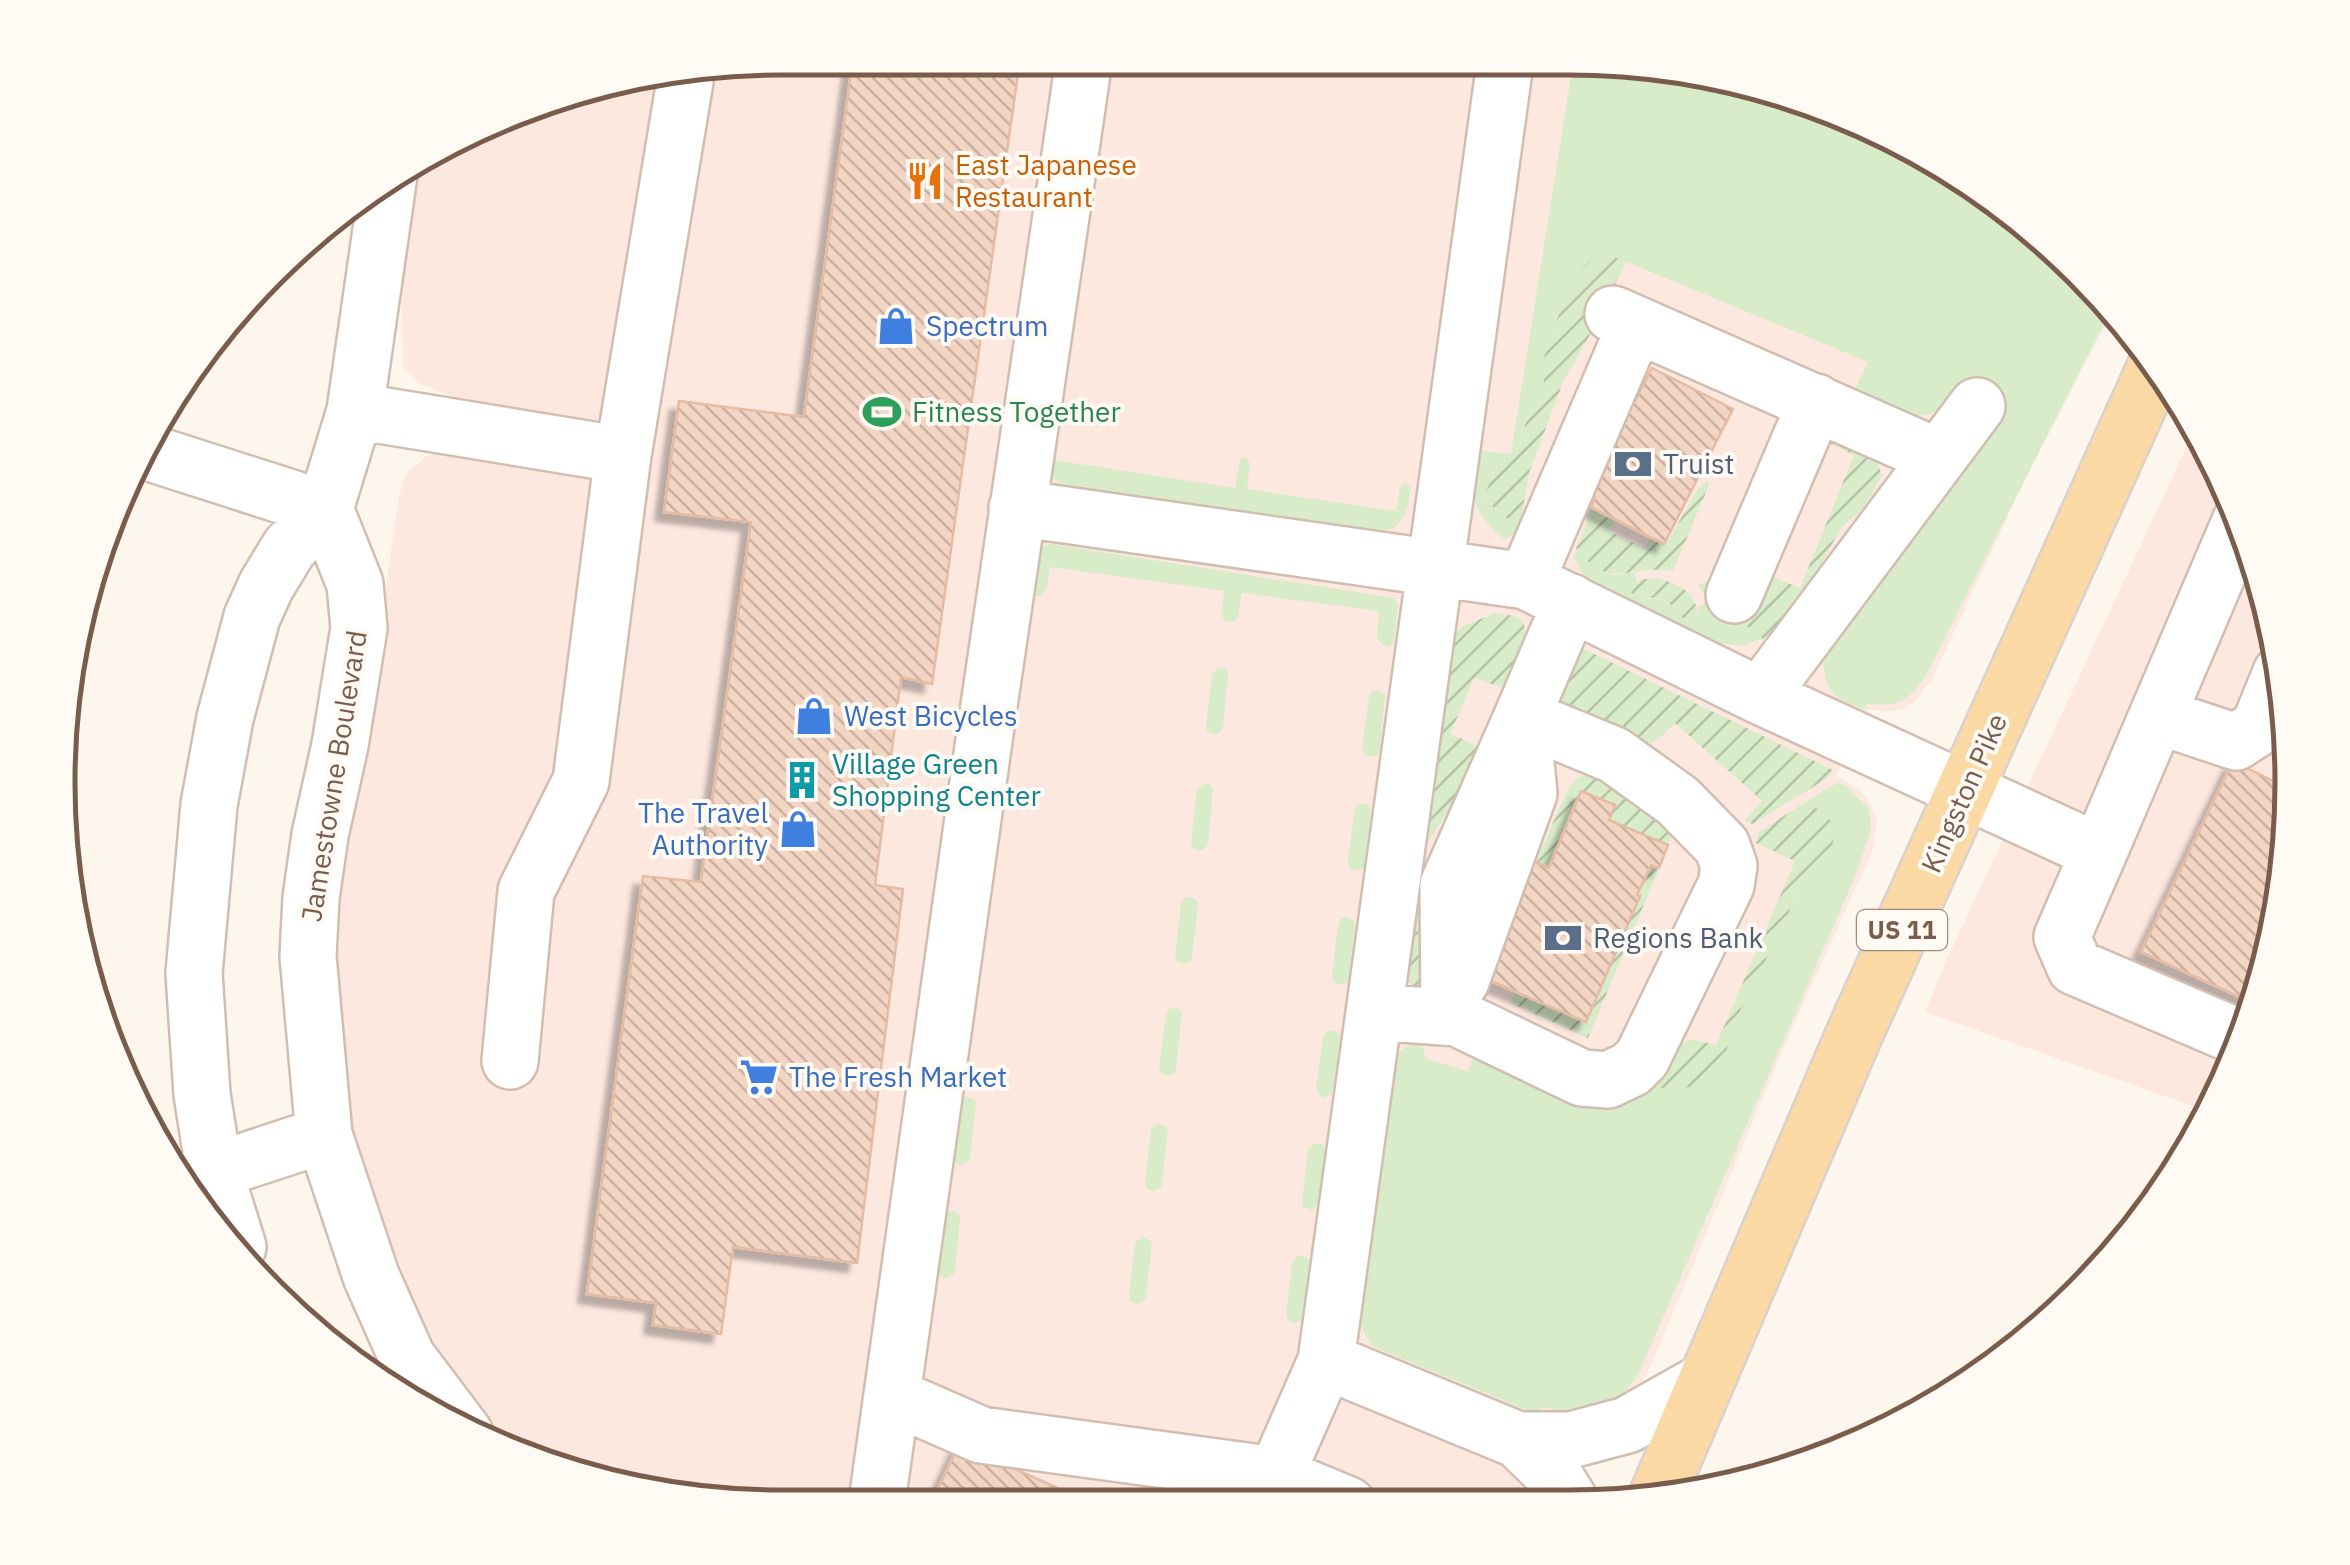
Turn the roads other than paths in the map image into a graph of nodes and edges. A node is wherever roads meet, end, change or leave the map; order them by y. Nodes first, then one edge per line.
1 (1082, 75) edge
2 (1503, 75) edge
3 (685, 82) edge
4 (385, 197) edge
5 (2150, 380) edge
6 (1816, 402) junction
7 (1977, 406) dead end
8 (355, 411) junction
9 (157, 454) edge
10 (622, 455) junction
11 (1938, 457) junction
12 (1017, 508) junction
13 (325, 509) junction
14 (2232, 541) edge
15 (1435, 566) junction
16 (1549, 592) junction
17 (1734, 595) dead end
18 (1760, 696) junction
19 (2270, 700) edge
20 (1522, 716) junction
21 (2158, 716) junction
22 (1965, 792) junction
23 (2099, 852) junction
24 (1374, 1012) junction
25 (1448, 1017) junction
26 (2228, 1034) edge
27 (510, 1061) dead end
28 (324, 1135) junction
29 (199, 1176) edge
30 (214, 1204) edge
31 (1326, 1361) junction
32 (390, 1365) edge
33 (1705, 1381) junction
34 (411, 1384) edge
35 (892, 1396) junction
36 (1518, 1440) junction
37 (1662, 1484) edge
38 (880, 1490) edge
39 (1270, 1490) edge
40 (1563, 1490) edge

1 - 12 street
2 - 15 street
3 - 10 street
4 - 8 street
5 - 22 main road, Kingston Pike / US 11
6 - 11 street
6 - 16 street
6 - 17 street
7 - 11 street
8 - 10 street
8 - 13 street
9 - 13 street
10 - 27 street
11 - 18 street
12 - 15 street
12 - 35 street
13 - 28 street, Jamestowne Boulevard
13 - 29 street
14 - 21 street
15 - 16 street
15 - 24 street
16 - 18 street
16 - 20 street
18 - 22 street
19 - 21 street
20 - 25 street
20 - 25 street
21 - 23 street
22 - 23 street
22 - 33 main road, Kingston Pike / US 11
23 - 26 street
24 - 25 street
24 - 31 street
28 - 29 street
28 - 32 street, Jamestowne Boulevard
29 - 30 street
31 - 36 street
31 - 39 street
32 - 34 street, Jamestowne Boulevard
33 - 36 street
33 - 37 main road, Kingston Pike / US 11
35 - 38 street
35 - 39 street
36 - 40 street

